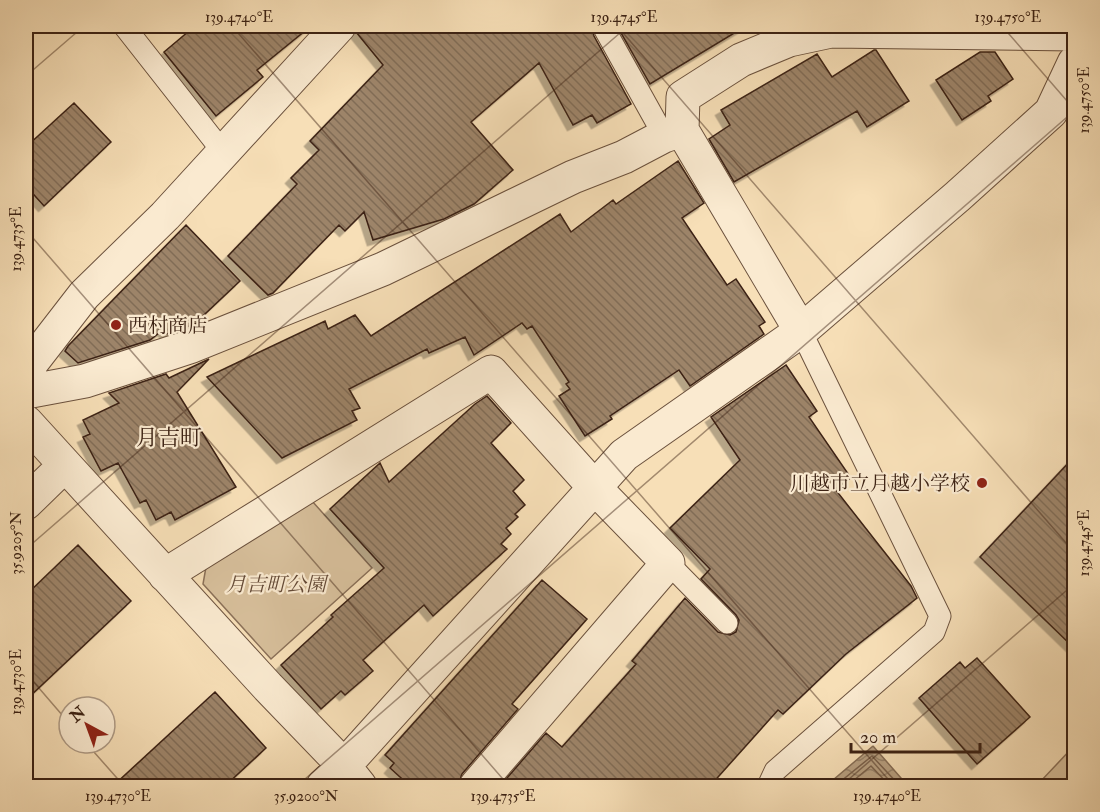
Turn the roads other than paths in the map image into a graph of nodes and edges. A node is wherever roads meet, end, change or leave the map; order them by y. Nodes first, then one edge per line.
1 (124, 26) edge
2 (339, 26) edge
3 (605, 26) edge
4 (1074, 34) edge
5 (1074, 63) edge
6 (673, 133) junction
7 (223, 152) junction
8 (801, 331) junction
9 (26, 370) edge
10 (26, 393) edge
11 (26, 422) edge
12 (64, 466) junction
13 (595, 488) junction
14 (26, 503) edge
15 (668, 563) junction
16 (165, 574) junction
17 (728, 623) dead end
18 (342, 780) edge
19 (476, 786) edge
20 (768, 786) edge

1 - 7 lane
2 - 7 street
3 - 6 lane
4 - 6 street
5 - 8 street
6 - 8 street
6 - 10 street
7 - 9 street
8 - 13 street
8 - 20 lane
11 - 12 street
12 - 14 street
12 - 16 street
13 - 15 street
13 - 16 street
13 - 18 street
15 - 17 lane
15 - 19 street
16 - 18 street

